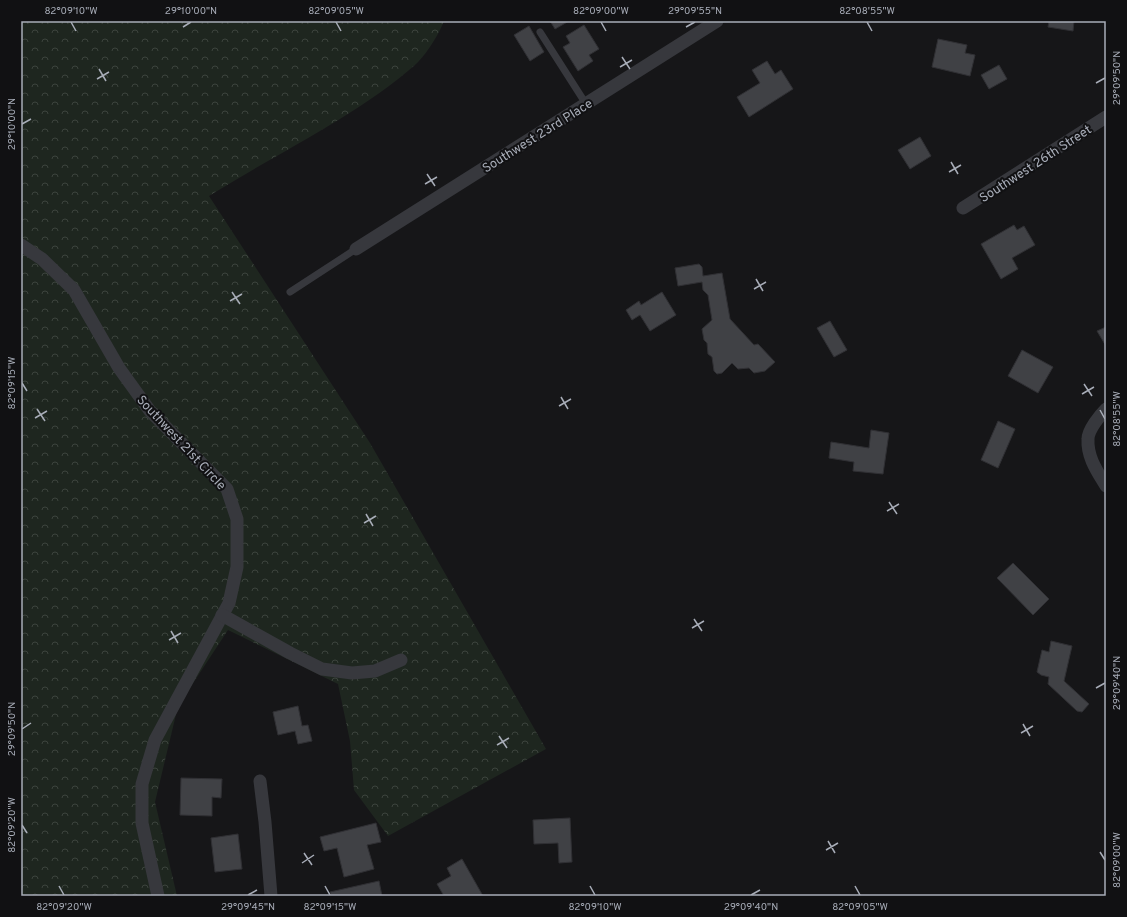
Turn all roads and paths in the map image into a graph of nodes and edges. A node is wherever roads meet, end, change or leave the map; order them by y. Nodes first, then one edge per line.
1 (717, 21) edge
2 (540, 32) dead end
3 (586, 104) junction
4 (1106, 117) edge
5 (963, 208) dead end
6 (21, 245) edge
7 (356, 250) joint
8 (290, 292) dead end
9 (1106, 409) edge
10 (1106, 486) edge
11 (222, 615) junction
12 (401, 660) dead end
13 (260, 781) dead end
14 (158, 896) edge
15 (271, 896) edge

1 - 3 street, Southwest 23rd Place
2 - 3 lane
3 - 7 street, Southwest 23rd Place
4 - 5 street, Southwest 26th Street
6 - 11 street, Southwest 21st Circle
7 - 8 lane
9 - 10 street
11 - 12 street
11 - 14 street, Southwest 21st Circle
13 - 15 street

